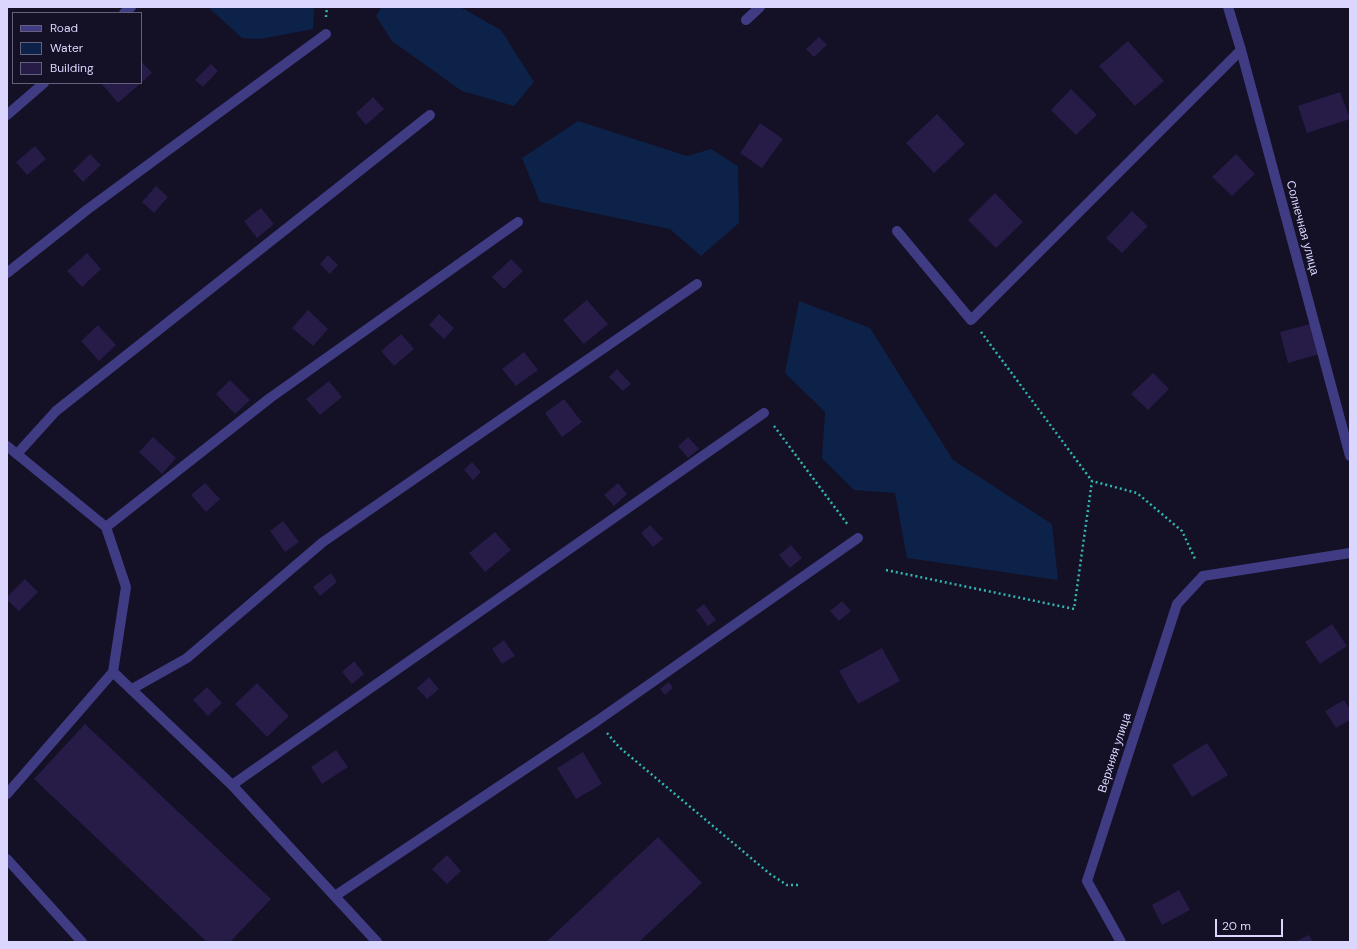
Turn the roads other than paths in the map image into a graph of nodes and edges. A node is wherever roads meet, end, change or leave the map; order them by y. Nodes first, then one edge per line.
1 (760, 7) edge
2 (1228, 7) edge
3 (746, 20) dead end
4 (326, 34) dead end
5 (1241, 50) junction
6 (43, 84) edge
7 (7, 115) edge
8 (430, 115) dead end
9 (518, 222) dead end
10 (897, 231) dead end
11 (7, 273) edge
12 (697, 284) dead end
13 (764, 413) road end
14 (7, 446) edge
15 (17, 454) junction
16 (1350, 456) edge
17 (106, 527) junction
18 (858, 538) road end
19 (1350, 553) edge
20 (113, 672) junction
21 (132, 690) junction
22 (232, 785) junction
23 (7, 794) edge
24 (7, 859) edge
25 (335, 896) junction
26 (82, 942) edge
27 (377, 942) edge
28 (1120, 942) edge

1 - 3 street
2 - 5 street, Солнечная улица
4 - 11 street
5 - 10 street
5 - 16 street, Солнечная улица
6 - 7 street
8 - 15 street
9 - 17 street
12 - 21 street
13 - 22 street
14 - 15 street
15 - 17 street
17 - 20 street
18 - 25 street
19 - 28 street, Верхняя улица
20 - 21 street
20 - 23 street
21 - 22 street
22 - 25 street
24 - 26 street
25 - 27 street

